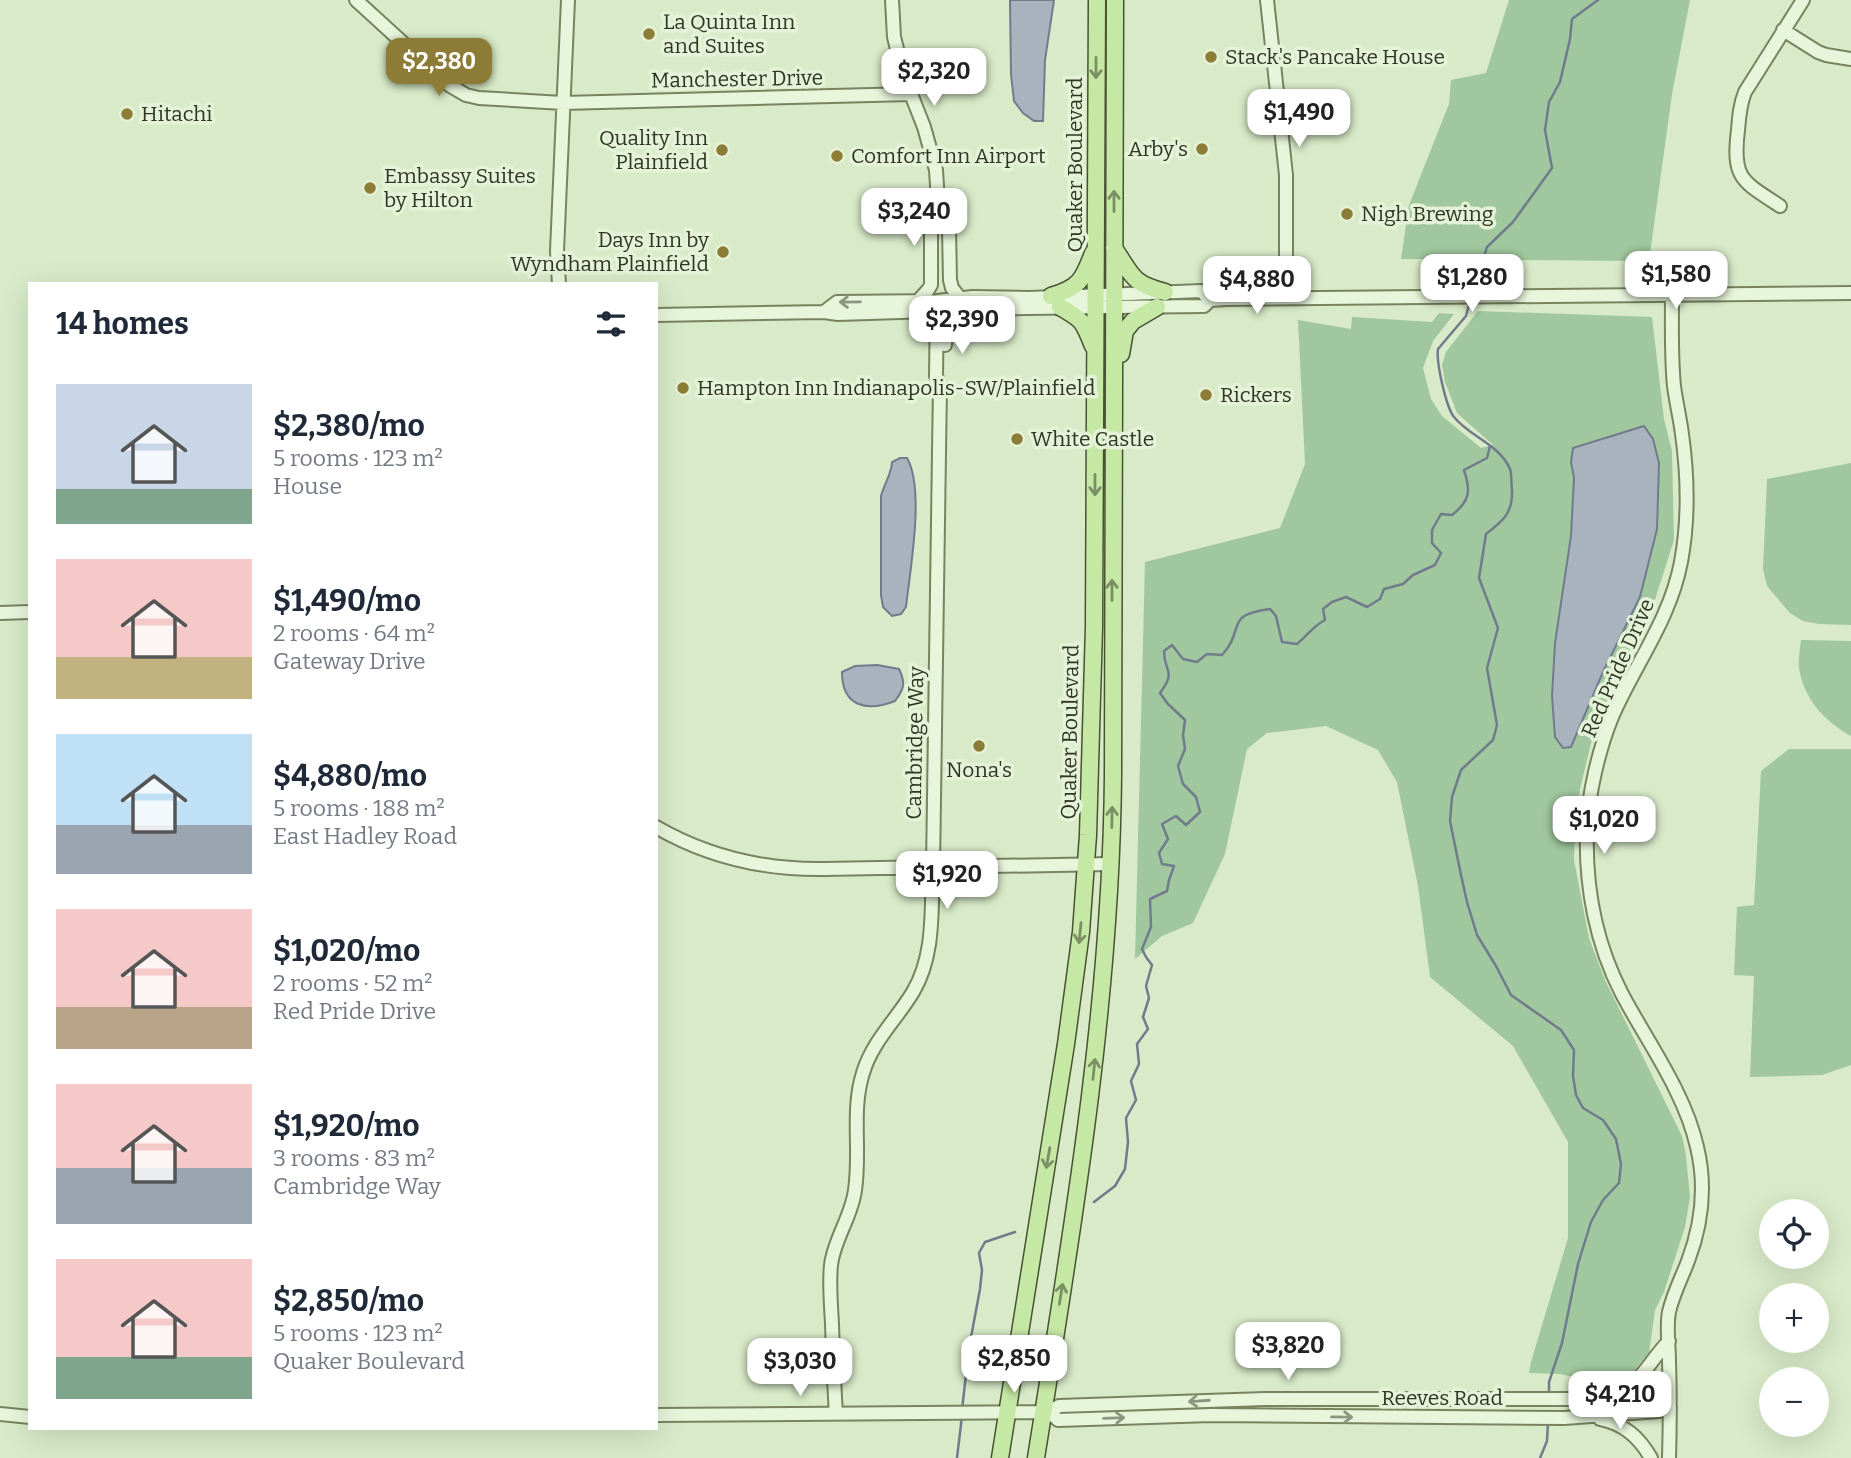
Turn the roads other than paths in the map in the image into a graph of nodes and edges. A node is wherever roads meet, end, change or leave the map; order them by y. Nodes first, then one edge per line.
1 (356, 0) edge
2 (568, 0) edge
3 (892, 0) edge
4 (1097, 0) edge
5 (1115, 0) edge
6 (1267, 0) edge
7 (1802, 0) edge
8 (1783, 30) junction
9 (1851, 59) edge
10 (911, 94) junction
11 (563, 103) junction
12 (1780, 206) dead end
13 (939, 218) junction
14 (1095, 248) junction
15 (1114, 248) junction
16 (559, 282) edge
17 (1165, 292) junction
18 (1851, 293) edge
19 (1672, 295) junction
20 (1286, 298) junction
21 (1210, 300) junction
22 (918, 301) junction
23 (1095, 301) junction
24 (1114, 301) junction
25 (1055, 302) junction
26 (959, 304) junction
27 (937, 306) junction
28 (1157, 307) junction
29 (824, 312) junction
30 (658, 315) edge
31 (1095, 352) junction
32 (940, 387) junction
33 (1113, 391) junction
34 (28, 612) edge
35 (0, 613) edge
36 (658, 828) edge
37 (1086, 864) junction
38 (1111, 864) junction
39 (933, 868) junction
40 (1669, 1341) junction
41 (1602, 1399) junction
42 (1670, 1408) junction
43 (1007, 1411) junction
44 (1046, 1412) junction
45 (0, 1414) edge
46 (836, 1414) junction
47 (658, 1415) edge
48 (1589, 1416) junction
49 (28, 1417) edge
50 (1000, 1458) edge
51 (1035, 1458) edge
52 (1651, 1458) edge
53 (1669, 1458) edge

1 - 11 street, Manchester Drive
2 - 11 street
3 - 10 street
4 -> 14 main road, Quaker Boulevard
15 -> 5 main road, Quaker Boulevard
6 - 20 street
7 - 8 street
8 - 9 street
8 - 12 street
10 - 11 street, Manchester Drive
10 - 13 street
11 - 16 street
13 - 22 street
13 - 26 street
14 - 23 main road, Quaker Boulevard
14 - 25 main road
15 - 17 main road
15 - 24 main road, Quaker Boulevard
17 - 21 street
17 - 24 street
18 - 19 street
19 - 20 street
19 - 40 street, Red Pride Drive
20 - 21 street
21 - 28 street
22 - 27 street
22 -> 29 street
23 - 24 street
23 - 25 street
23 - 31 main road, Quaker Boulevard
24 - 28 street
24 - 33 main road, Quaker Boulevard
25 - 26 street
25 - 31 main road
26 - 27 street
26 - 32 street, Cambridge Way
27 - 29 street
27 - 32 street, Cambridge Way
28 - 33 main road
29 - 30 street
31 -> 37 main road, Quaker Boulevard
32 - 39 street, Cambridge Way
38 -> 33 main road, Quaker Boulevard
34 - 35 street
36 - 39 street
37 - 38 street
37 - 39 street
37 -> 43 main road, Quaker Boulevard
44 -> 38 main road, Quaker Boulevard
39 - 46 street, Cambridge Way
40 - 41 street
40 - 42 street, Red Pride Drive
41 - 42 street, Reeves Road
41 -> 44 street, Reeves Road
42 - 48 street, Reeves Road
42 - 53 street
43 - 44 street, Reeves Road
43 - 46 street, Reeves Road
43 - 50 main road, Quaker Boulevard
44 -> 48 street, Reeves Road
44 - 51 main road, Quaker Boulevard
45 - 49 street
46 - 47 street, Reeves Road
48 - 52 street

